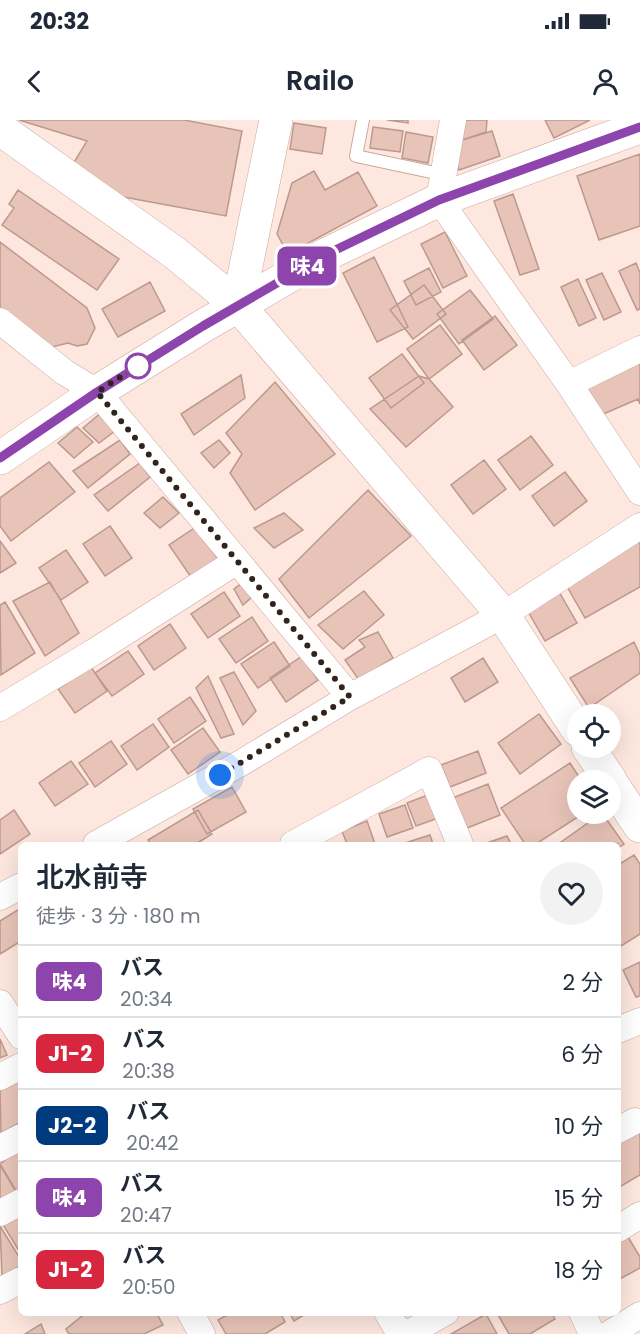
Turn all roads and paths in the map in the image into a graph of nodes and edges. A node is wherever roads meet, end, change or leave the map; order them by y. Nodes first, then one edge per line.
1 (276, 120) edge
2 (363, 120) edge
3 (453, 120) edge
4 (640, 127) edge
5 (0, 129) edge
6 (442, 188) junction
7 (238, 305) junction
8 (0, 321) edge
9 (640, 349) edge
10 (569, 384) junction
11 (97, 392) junction
12 (0, 458) edge
13 (640, 492) edge
14 (640, 526) edge
15 (237, 561) junction
16 (502, 615) junction
17 (350, 697) junction
18 (0, 708) edge
19 (567, 713) edge
20 (621, 797) edge
21 (640, 826) edge
22 (317, 838) edge
23 (99, 842) edge
24 (300, 842) edge
25 (459, 842) edge
26 (18, 888) edge
27 (0, 897) edge
28 (9, 1005) edge
29 (640, 1021) edge
30 (18, 1028) edge
31 (621, 1029) edge
32 (18, 1068) edge
33 (0, 1077) edge
34 (18, 1139) edge
35 (0, 1148) edge
36 (18, 1204) edge
37 (0, 1213) edge
38 (640, 1215) edge
39 (621, 1227) edge
40 (18, 1282) edge
41 (0, 1291) edge
42 (640, 1315) edge
43 (192, 1316) edge
44 (389, 1316) edge
45 (439, 1316) edge
46 (584, 1316) edge
47 (202, 1334) edge
48 (400, 1334) edge
49 (407, 1334) edge
50 (592, 1334) edge
51 (609, 1334) edge

1 - 7 street
2 - 6 lane
3 - 6 street
4 - 6 street
5 - 7 street
6 - 7 street
6 - 10 street
7 - 11 street
7 - 16 street
8 - 11 street
9 - 10 street
10 - 13 street
11 - 12 street
11 - 15 street
14 - 16 street
15 - 17 street
15 - 18 street
16 - 17 street
16 - 19 street
17 - 23 street
20 - 21 street
22 - 24 street
22 - 25 street
26 - 27 street
28 - 30 street
29 - 31 street
32 - 33 street
34 - 35 street
36 - 37 street
38 - 39 street
40 - 41 street
42 - 51 street
43 - 47 street
44 - 48 street
45 - 49 street
46 - 50 street

